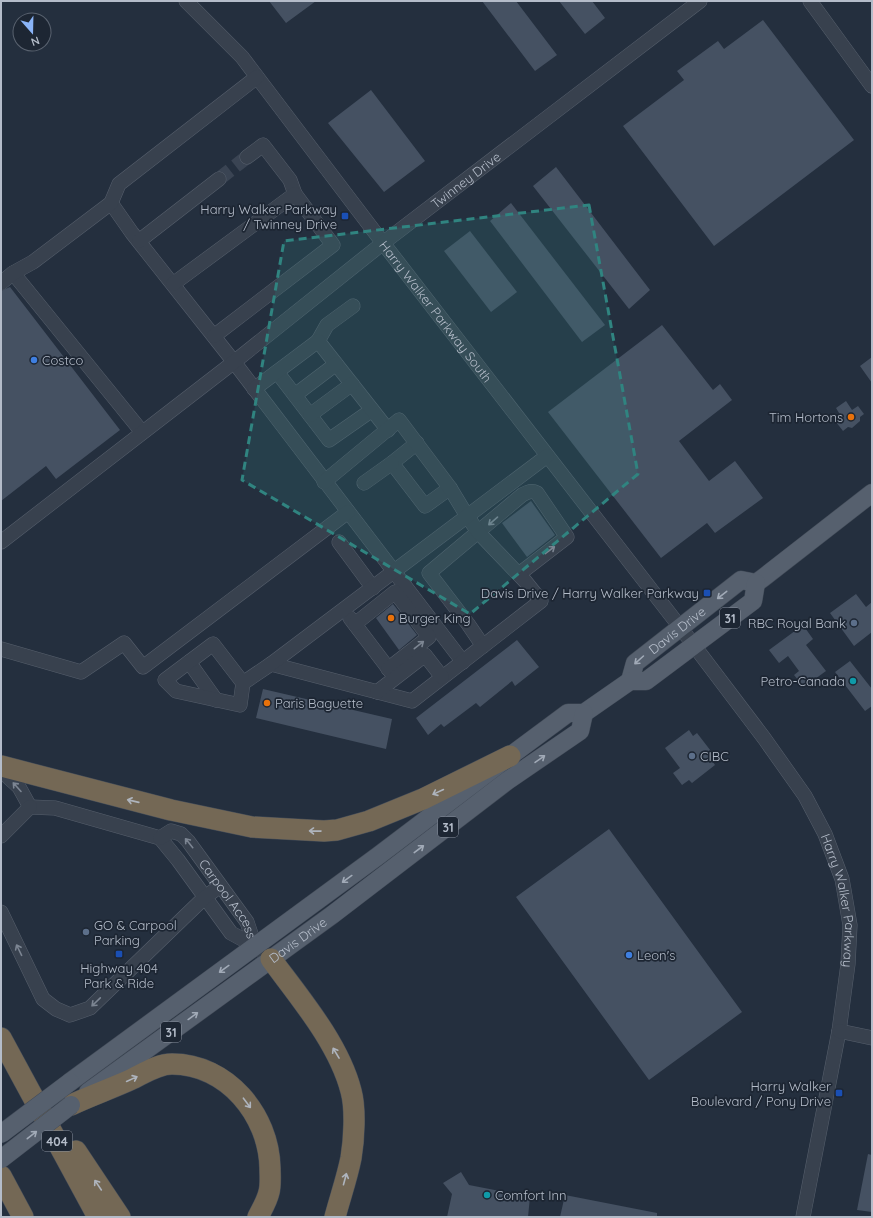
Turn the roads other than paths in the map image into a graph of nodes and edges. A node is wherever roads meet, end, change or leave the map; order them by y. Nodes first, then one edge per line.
1 (186, 1) edge
2 (700, 1) edge
3 (810, 1) edge
4 (257, 77) junction
5 (872, 86) edge
6 (247, 157) tunnel mouth
7 (219, 179) tunnel mouth
8 (295, 194) junction
9 (110, 203) junction
10 (139, 241) junction
11 (383, 243) junction
12 (13, 273) junction
13 (1, 283) edge
14 (173, 284) junction
15 (353, 306) dead end
16 (214, 336) junction
17 (318, 341) junction
18 (234, 362) junction
19 (336, 364) junction
20 (277, 372) junction
21 (352, 384) junction
22 (254, 389) junction
23 (295, 395) junction
24 (372, 410) junction
25 (310, 415) junction
26 (388, 430) junction
27 (142, 432) junction
28 (417, 443) junction
29 (547, 456) junction
30 (392, 463) junction
31 (324, 482) junction
32 (364, 484) dead end
33 (450, 488) junction
34 (872, 493) edge
35 (348, 512) junction
36 (467, 516) junction
37 (479, 533) junction
38 (1, 542) edge
39 (339, 542) dead end
40 (393, 572) junction
41 (519, 574) junction
42 (756, 583) junction
43 (373, 588) junction
44 (344, 610) junction
45 (355, 624) junction
46 (680, 627) junction
47 (483, 646) junction
48 (693, 646) junction
49 (1, 650) edge
50 (189, 662) junction
51 (463, 662) junction
52 (271, 664) junction
53 (392, 673) junction
54 (442, 677) junction
55 (630, 681) junction
56 (243, 683) junction
57 (377, 692) junction
58 (216, 700) junction
59 (584, 714) junction
60 (510, 756) junction
61 (1, 768) edge
62 (30, 807) junction
63 (1, 836) edge
64 (160, 838) junction
65 (220, 886) junction
66 (204, 898) junction
67 (1, 912) edge
68 (255, 946) junction
69 (271, 959) junction
70 (839, 1031) junction
71 (1, 1038) edge
72 (872, 1038) edge
73 (16, 1065) junction
74 (71, 1105) junction
75 (1, 1134) edge
76 (1, 1159) edge
77 (1, 1176) edge
78 (1, 1190) edge
79 (22, 1214) edge
80 (98, 1217) edge
81 (120, 1217) edge
82 (258, 1217) edge
83 (335, 1217) edge
84 (803, 1217) edge

1 - 4 street, Harry Walker Parkway South
2 - 11 street, Twinney Drive
3 - 5 street
4 - 9 street
4 - 11 street, Harry Walker Parkway South
6 - 8 street
7 - 10 street
8 - 14 street
8 - 16 street
9 - 10 street
9 - 12 street
10 - 14 street
11 - 18 street, Twinney Drive
11 - 29 street, Harry Walker Parkway South
12 - 13 street
12 - 27 street
14 - 16 street
15 - 17 street
16 - 18 street
17 - 19 street
17 - 20 street
18 - 22 street
18 - 27 street, Twinney Drive
19 - 21 street
19 - 23 street
20 - 22 street
20 - 23 street
21 - 24 street
21 - 25 street
22 - 31 street
23 - 25 street
24 - 25 street
24 - 26 street
26 - 28 street
26 - 31 street
27 - 38 street, Twinney Drive
28 - 30 street
28 - 33 street
29 - 36 street
29 - 46 street, Harry Walker Parkway South
30 - 32 street
30 - 33 street
31 - 35 street
33 - 36 street
34 - 42 main road
35 - 40 street
35 - 49 street
36 - 37 street
36 - 40 street
37 - 41 street
41 -> 37 street
37 - 47 street
39 - 43 street
40 - 43 street
40 - 51 street
41 - 47 street
42 -> 46 main road, Davis Drive / 31
42 - 48 main road, Davis Drive / 31
43 - 44 street
44 - 45 street
44 - 52 street
45 - 53 street
53 -> 45 street
46 - 48 street, Harry Walker Parkway
46 -> 55 main road, Davis Drive / 31
47 - 51 street
48 - 55 main road, Davis Drive / 31
48 - 70 street, Harry Walker Parkway
50 - 56 street
50 - 58 street
50 - 58 street
51 - 54 street
52 - 56 street
52 - 57 street
53 - 54 street
53 - 57 street
54 - 57 street
55 - 59 main road, Davis Drive / 31
56 - 58 street
59 - 60 main road, Davis Drive / 31
69 -> 59 main road, Davis Drive / 31
60 -> 61 highway
60 -> 68 main road, Davis Drive / 31
62 -> 61 street
62 - 63 street
62 - 64 street
65 -> 64 street, Carpool Access
64 - 66 street, Carpool Access
65 - 66 street
65 - 68 street, Carpool Access
66 -> 67 street
66 - 68 street, Carpool Access
68 - 69 street
68 -> 75 main road, Davis Drive / 31, bridge
74 -> 69 main road, Davis Drive / 31
83 -> 69 highway
70 - 72 street
70 - 84 street, Harry Walker Parkway
71 - 73 highway, 404
73 - 80 highway, 404
81 -> 73 highway
76 -> 74 main road, Davis Drive / 31, bridge
74 -> 82 highway
77 - 79 highway
78 - 79 highway

